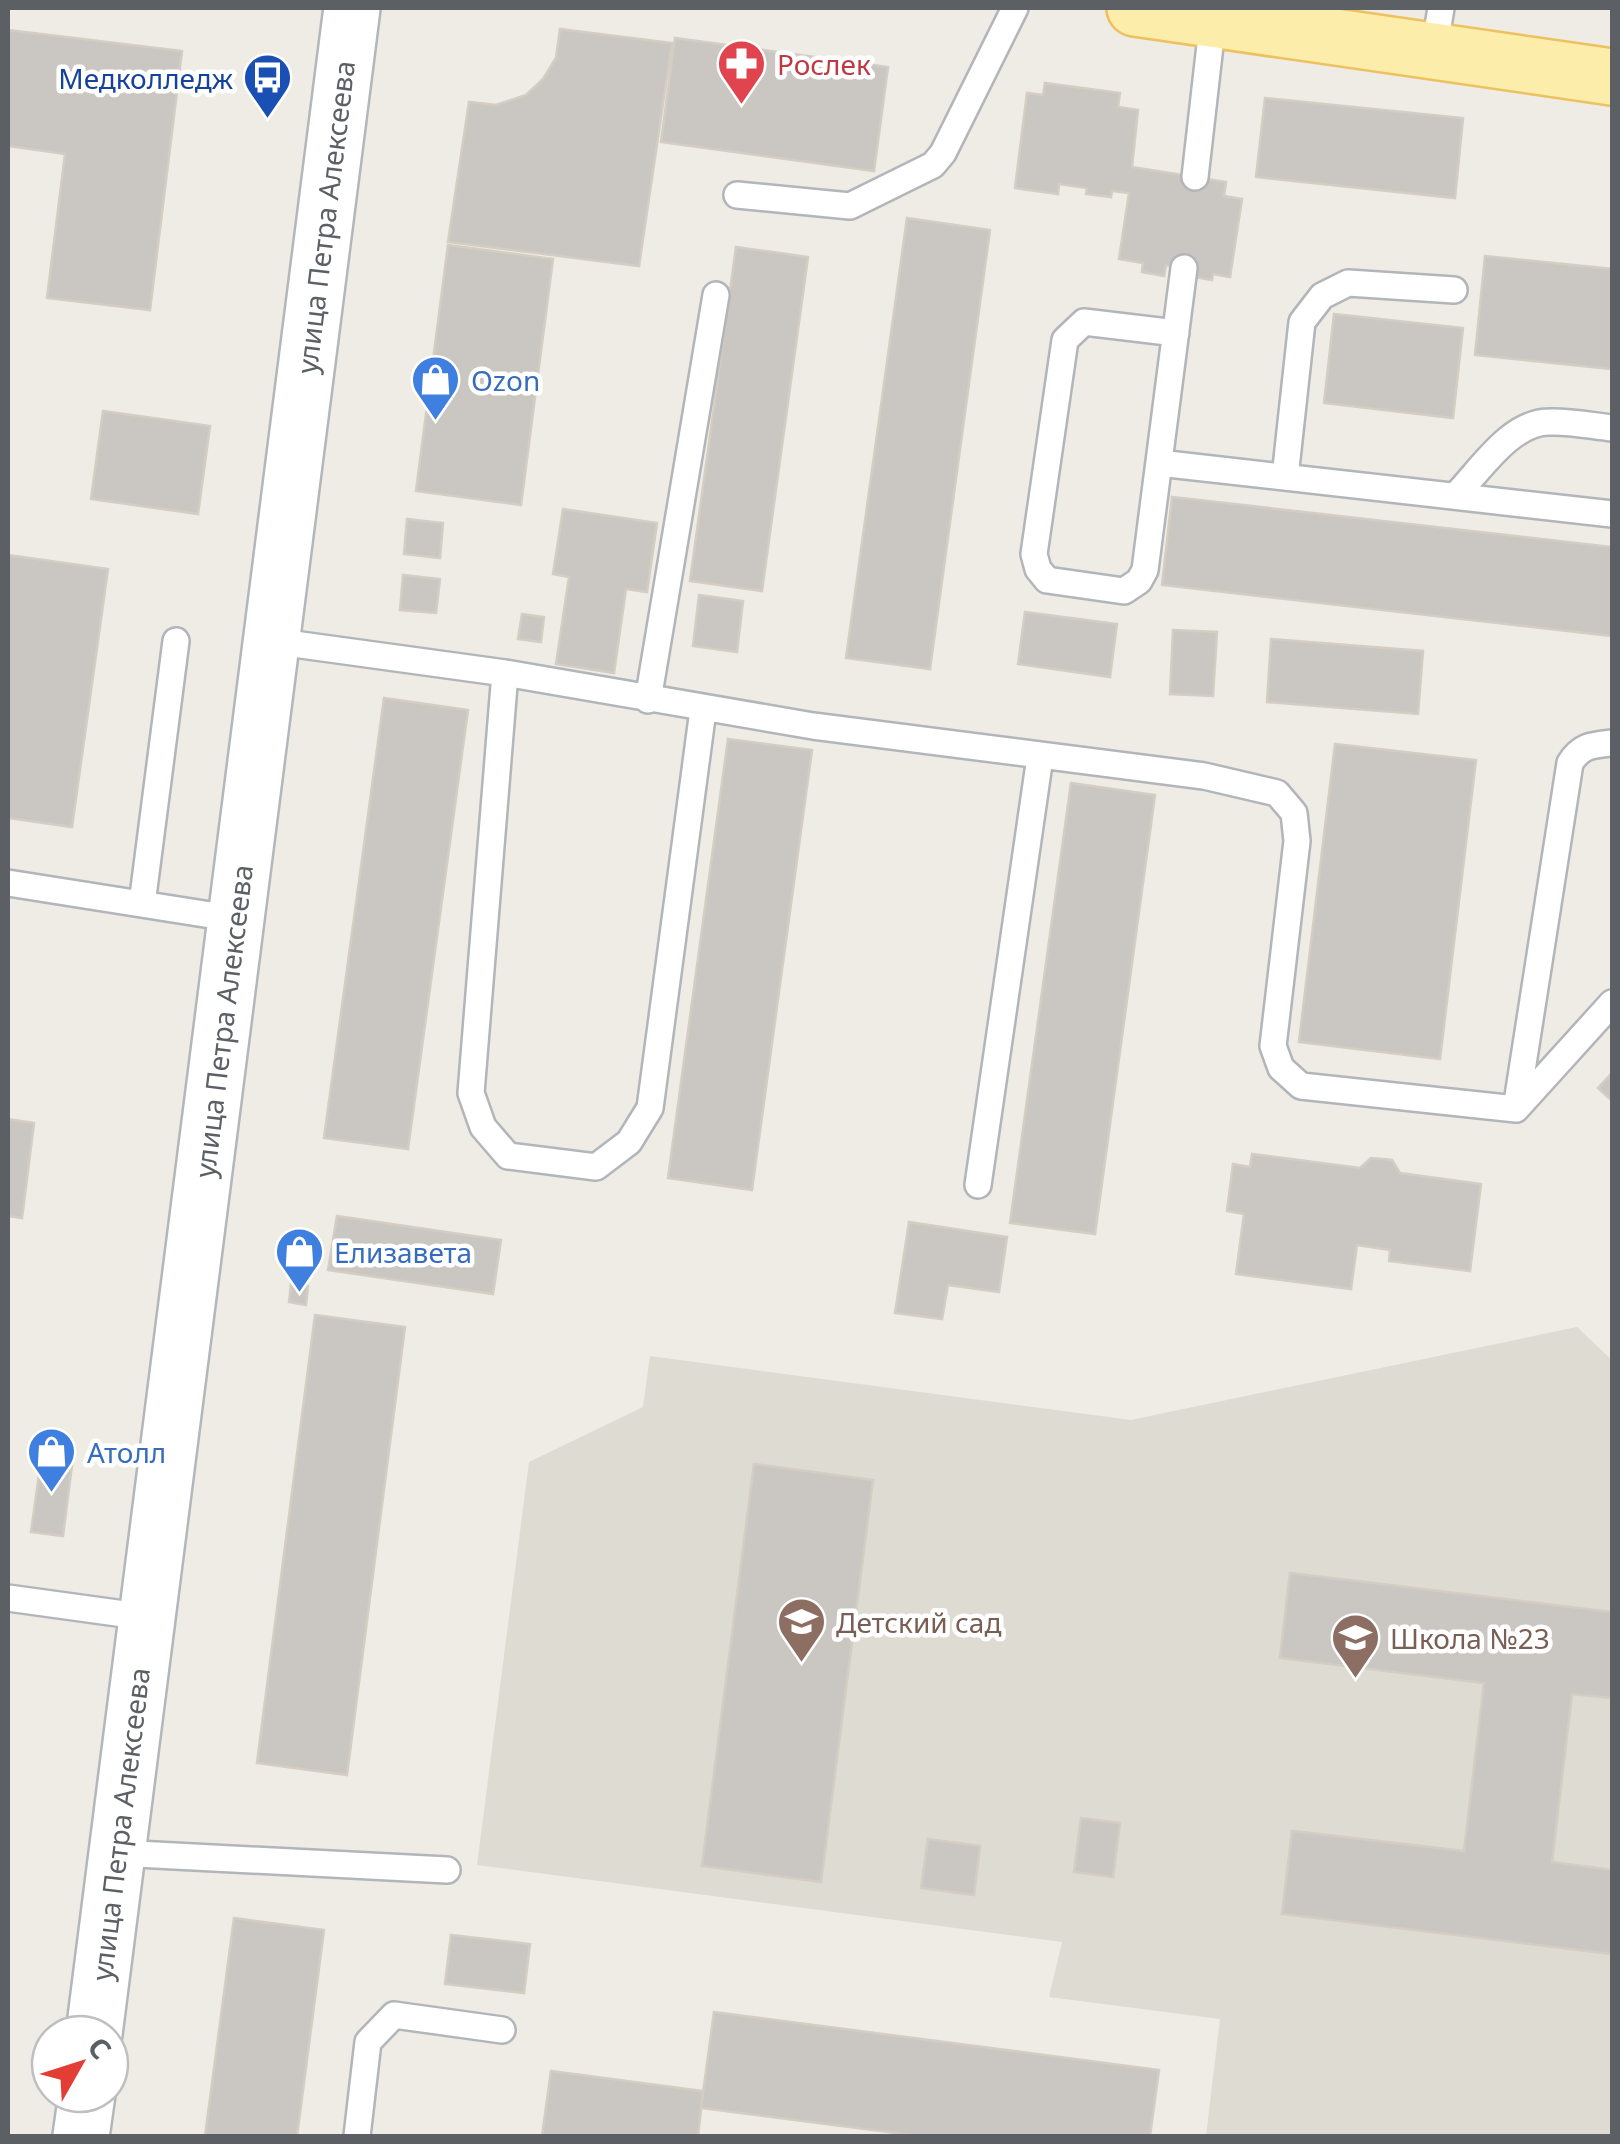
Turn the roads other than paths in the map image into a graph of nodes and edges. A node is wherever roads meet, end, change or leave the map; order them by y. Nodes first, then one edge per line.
1 (352, 8) edge
2 (1015, 8) edge
3 (1135, 8) edge
4 (1213, 19) junction
5 (1438, 29) edge
6 (1612, 77) edge
7 (1195, 177) dead end
8 (737, 195) dead end
9 (1184, 268) dead end
10 (1454, 290) dead end
11 (716, 295) dead end
12 (1176, 333) junction
13 (1612, 428) edge
14 (1159, 463) junction
15 (1285, 477) junction
16 (1458, 494) junction
17 (1612, 514) edge
18 (176, 640) dead end
19 (272, 640) junction
20 (505, 673) junction
21 (648, 700) junction
22 (704, 710) junction
23 (1612, 743) edge
24 (1040, 757) junction
25 (8, 883) edge
26 (142, 904) junction
27 (236, 918) junction
28 (1612, 1003) edge
29 (1516, 1108) junction
30 (978, 1185) dead end
31 (8, 1598) edge
32 (146, 1617) junction
33 (117, 1853) junction
34 (447, 1870) dead end
35 (97, 2014) edge
36 (502, 2030) dead end
37 (358, 2136) edge

1 - 19 main road, улица Петра Алексеева
2 - 8 lane
3 - 4 main road
4 - 5 main road
4 - 7 lane
5 - 6 main road
9 - 12 lane
10 - 15 lane
11 - 21 lane
12 - 14 lane
12 - 14 lane
13 - 16 lane
14 - 15 lane
15 - 16 lane
16 - 17 lane
18 - 26 lane
19 - 20 lane
19 - 27 main road, улица Петра Алексеева
20 - 21 lane
20 - 22 lane
21 - 22 lane
22 - 24 lane
23 - 29 lane
24 - 29 lane
24 - 30 lane
25 - 26 lane
26 - 27 lane
27 - 32 main road, улица Петра Алексеева
28 - 29 lane
31 - 32 lane
32 - 33 main road, улица Петра Алексеева
33 - 34 lane
33 - 35 main road, улица Петра Алексеева
36 - 37 lane

